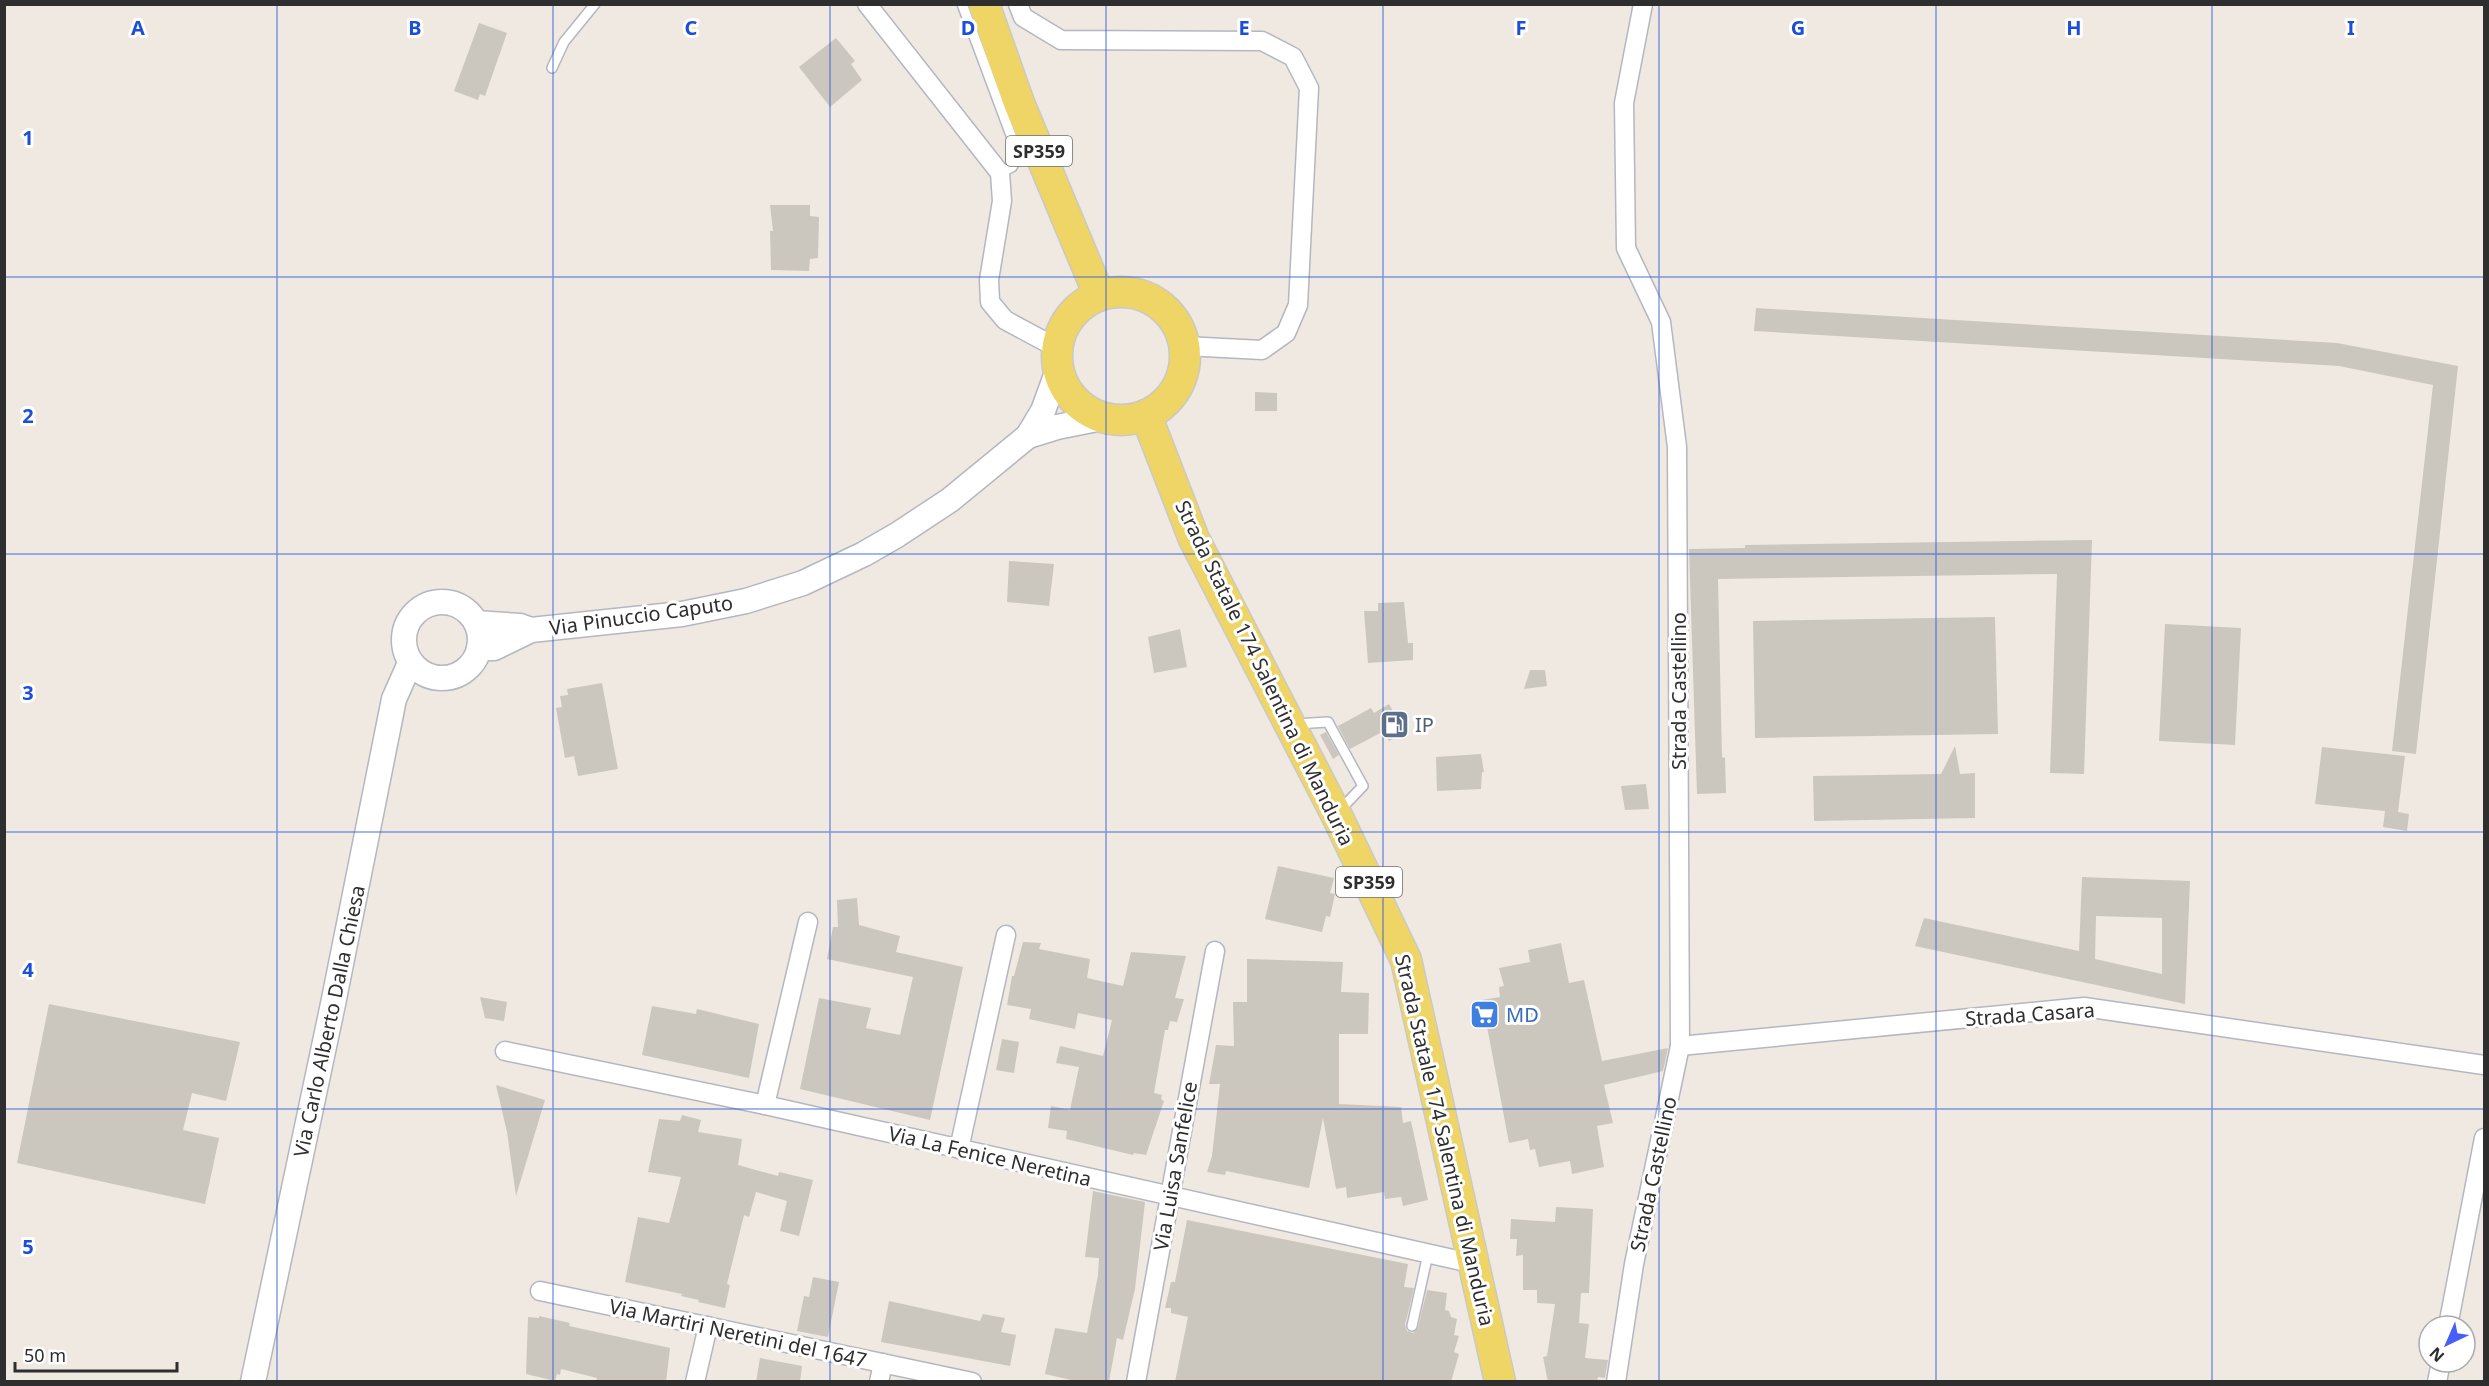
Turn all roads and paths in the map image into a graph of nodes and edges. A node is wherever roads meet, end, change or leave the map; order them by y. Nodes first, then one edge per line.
1 (595, 4) edge
2 (867, 4) edge
3 (962, 4) edge
4 (984, 4) edge
5 (1018, 4) edge
6 (1643, 4) edge
7 (552, 68) dead end
8 (1000, 173) junction
9 (1099, 295) junction
10 (1185, 346) junction
11 (1057, 359) junction
12 (1146, 415) junction
13 (1102, 418) junction
14 (1029, 436) junction
15 (476, 623) junction
16 (531, 630) junction
17 (479, 648) junction
18 (411, 663) junction
19 (808, 922) dead end
20 (1006, 935) dead end
21 (1215, 951) dead end
22 (1680, 1046) junction
23 (505, 1051) dead end
24 (2484, 1065) edge
25 (765, 1106) junction
26 (2484, 1138) edge
27 (959, 1149) junction
28 (1170, 1196) junction
29 (1428, 1254) junction
30 (1475, 1264) junction
31 (540, 1291) dead end
32 (2450, 1314) edge
33 (708, 1326) junction
34 (1413, 1326) dead end
35 (883, 1363) junction
36 (253, 1382) edge
37 (695, 1382) edge
38 (879, 1382) edge
39 (972, 1382) edge
40 (1136, 1382) edge
41 (1500, 1382) edge
42 (1616, 1382) edge

1 - 7 lane
2 - 8 street
3 - 8 lane
4 - 9 main road, SP359
5 - 10 street
6 - 22 street, Strada Castellino
8 - 11 street
9 - 10 main road
9 - 11 main road
10 - 12 main road
11 - 13 main road
11 - 14 street
12 - 13 main road
12 - 30 main road, Strada Statale 174 Salentina di Manduria / SP359
13 - 14 street
14 - 16 street, Via Pinuccio Caputo
15 - 16 street, Via Pinuccio Caputo
15 - 17 street
15 - 18 street
16 - 17 street, Via Pinuccio Caputo
17 - 18 street
18 - 36 street, Via Carlo Alberto Dalla Chiesa
19 - 25 street
20 - 27 street
21 - 28 street, Via Luisa Sanfelice
22 - 24 street, Strada Casara
22 - 42 street, Strada Castellino
23 - 25 street, Via La Fenice Neretina
25 - 27 street, Via La Fenice Neretina
26 - 32 street
27 - 28 street, Via La Fenice Neretina
28 - 29 street, Via La Fenice Neretina
28 - 40 street, Via Luisa Sanfelice
29 - 30 street, Via La Fenice Neretina
29 - 34 lane
30 - 41 main road, Strada Statale 174 Salentina di Manduria / SP359
31 - 33 street, Via Martiri Neretini del 1647
33 - 35 street, Via Martiri Neretini del 1647
33 - 37 street
35 - 38 street
35 - 39 street, Via Martiri Neretini del 1647

